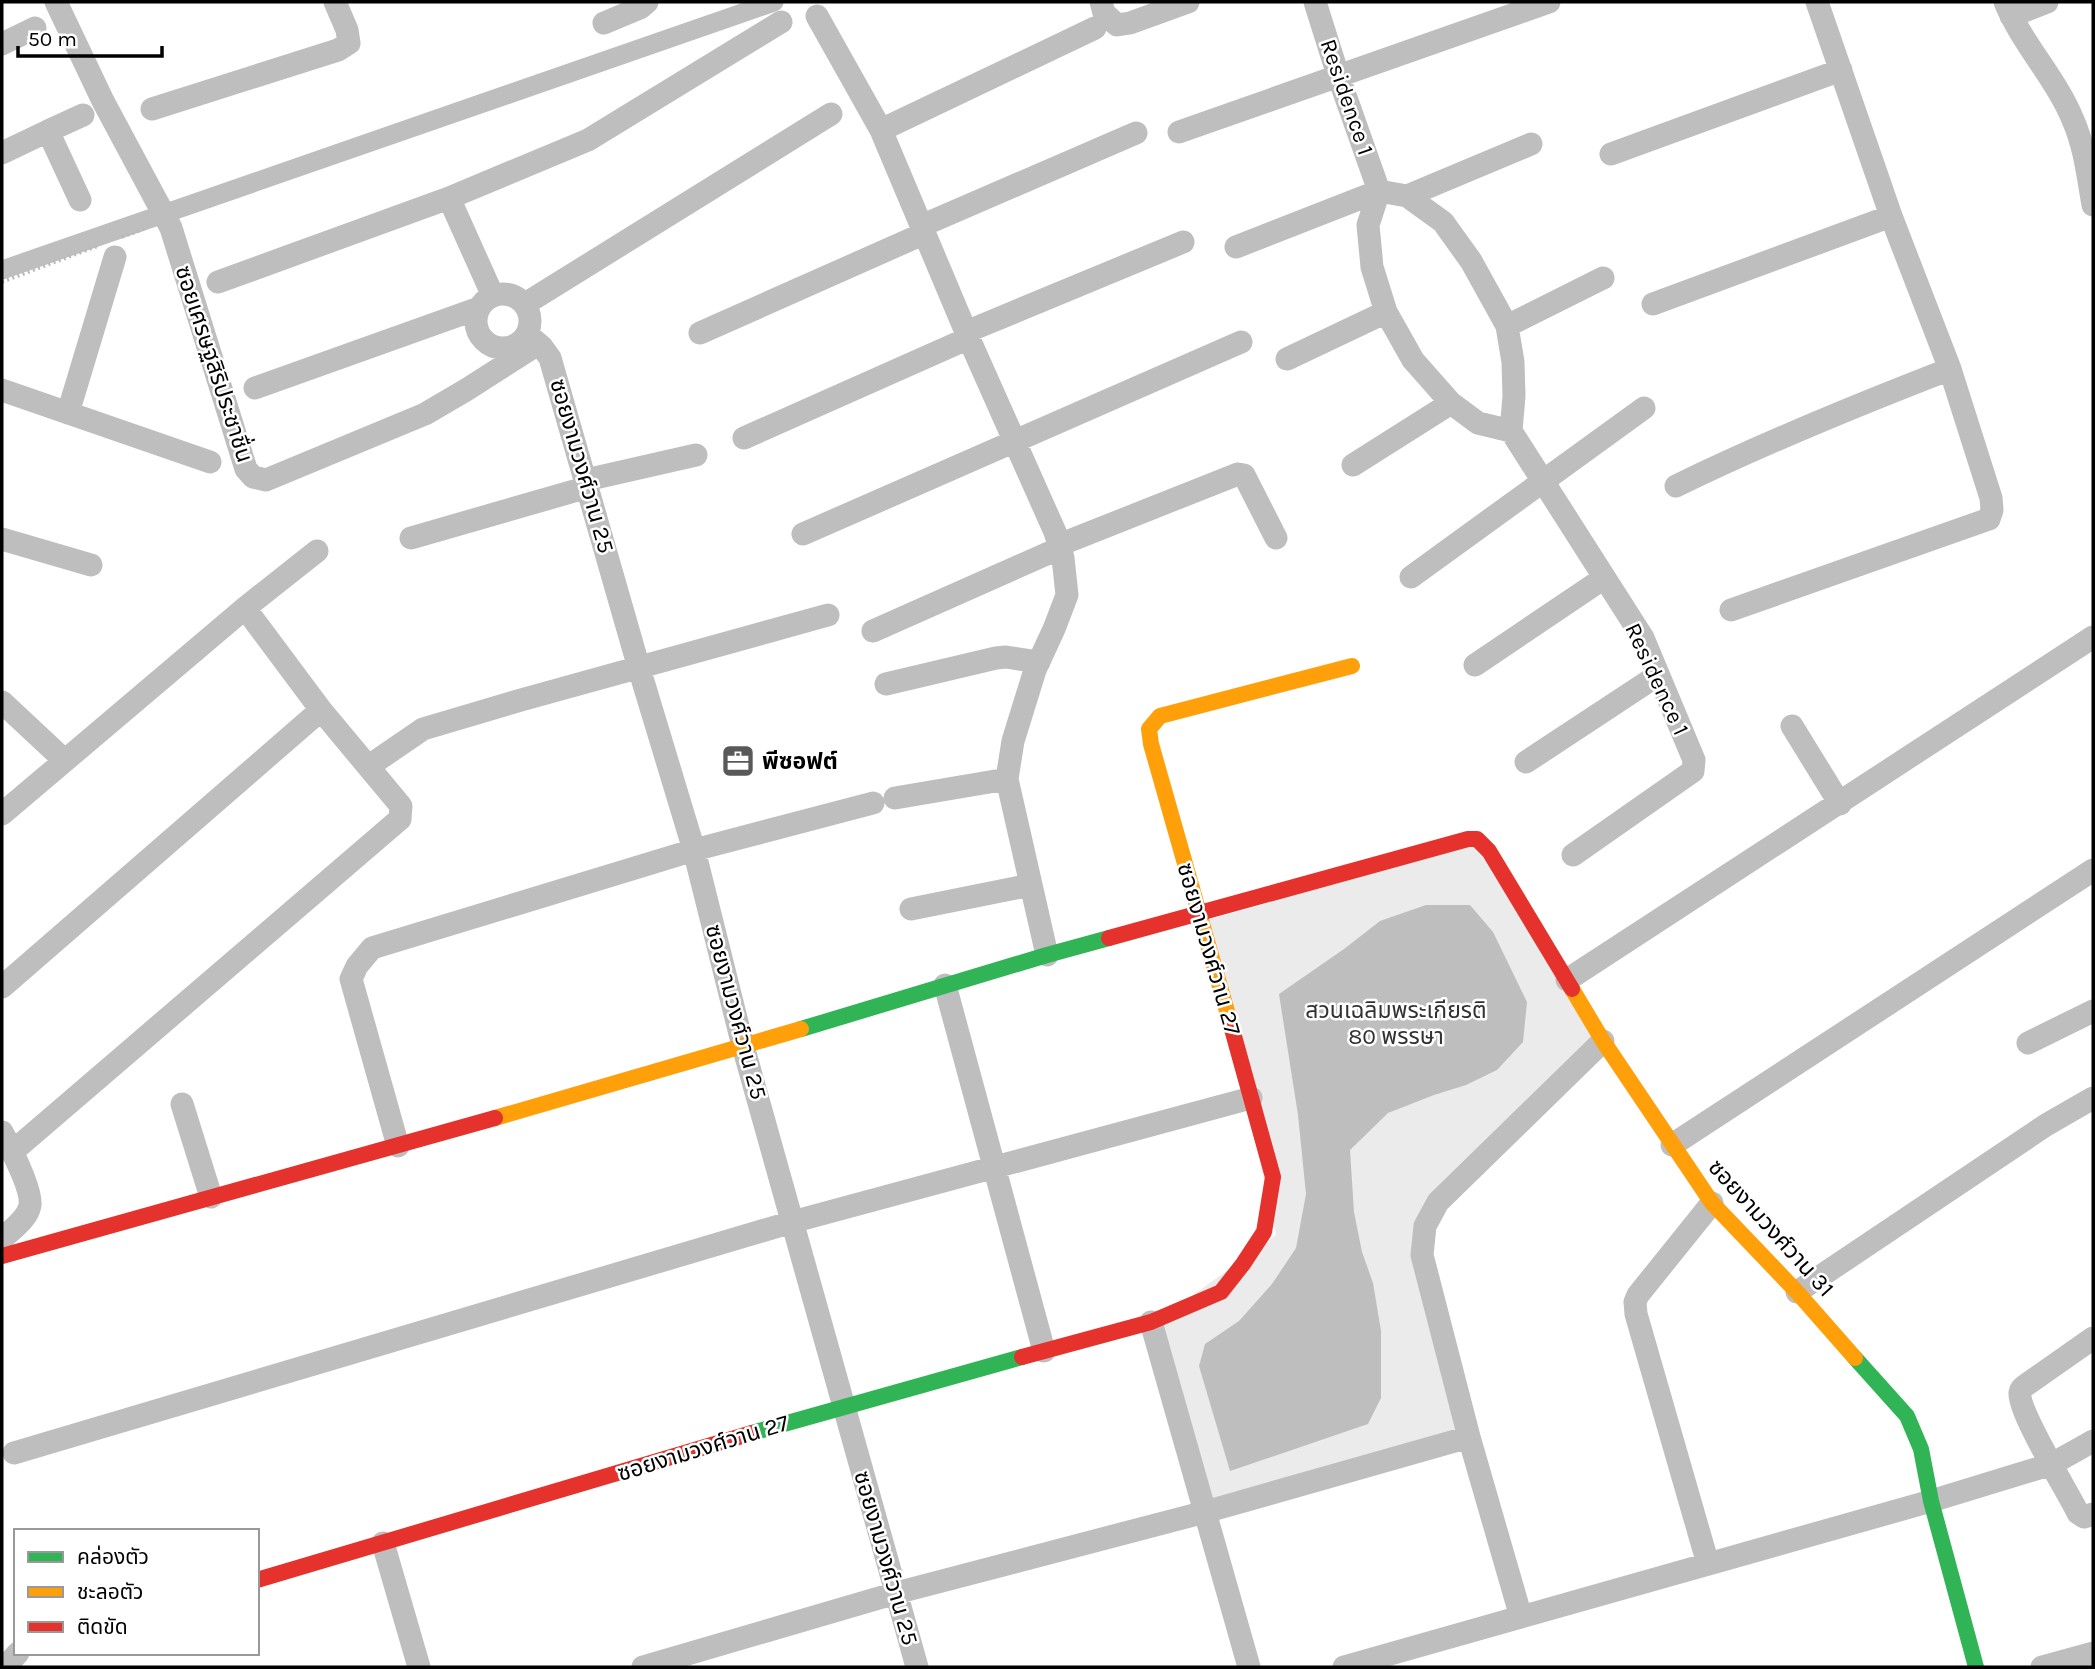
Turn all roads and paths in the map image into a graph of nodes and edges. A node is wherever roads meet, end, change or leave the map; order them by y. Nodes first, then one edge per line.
1 (56, 2) edge
2 (335, 2) edge
3 (647, 2) edge
4 (1101, 2) edge
5 (1188, 2) edge
6 (1315, 2) edge
7 (1549, 2) edge
8 (1818, 2) edge
9 (2047, 2) edge
10 (2008, 9) edge
11 (817, 16) dead end
12 (781, 22) dead end
13 (604, 23) dead end
14 (35, 28) dead end
15 (1095, 28) dead end
16 (2, 44) edge
17 (1841, 70) junction
18 (1338, 75) junction
19 (152, 109) dead end
20 (831, 114) dead end
21 (83, 115) dead end
22 (48, 131) junction
23 (881, 131) junction
24 (1179, 132) dead end
25 (1136, 133) dead end
26 (1531, 144) dead end
27 (2, 153) edge
28 (1611, 154) dead end
29 (1379, 191) junction
30 (1408, 196) junction
31 (449, 198) junction
32 (80, 200) dead end
33 (2093, 205) edge
34 (1891, 216) junction
35 (144, 229) dead end
36 (923, 230) junction
37 (1183, 242) dead end
38 (113, 246) junction
39 (1236, 247) dead end
40 (1603, 278) dead end
41 (2, 282) edge
42 (218, 282) dead end
43 (486, 302) junction
44 (525, 304) junction
45 (1653, 304) dead end
46 (1386, 312) junction
47 (1507, 326) junction
48 (700, 333) dead end
49 (967, 335) junction
50 (1241, 342) dead end
51 (538, 345) junction
52 (1287, 359) dead end
53 (1950, 369) junction
54 (256, 388) dead end
55 (2, 390) edge
56 (1451, 403) junction
57 (1644, 408) dead end
58 (68, 413) junction
59 (1511, 431) junction
60 (744, 439) dead end
61 (1014, 440) junction
62 (696, 454) dead end
63 (211, 462) dead end
64 (1353, 465) dead end
65 (1542, 481) junction
66 (587, 483) junction
67 (1676, 486) dead end
68 (803, 534) dead end
69 (411, 538) dead end
70 (1276, 538) dead end
71 (2, 539) edge
72 (1060, 547) junction
73 (317, 551) dead end
74 (90, 565) dead end
75 (1411, 576) dead end
76 (1604, 578) junction
77 (245, 608) junction
78 (1731, 610) dead end
79 (828, 615) dead end
80 (873, 631) dead end
81 (2093, 637) edge
82 (1039, 662) junction
83 (1475, 665) dead end
84 (1352, 666) dead end
85 (639, 668) junction
86 (1658, 675) junction
87 (886, 684) dead end
88 (2, 702) edge
89 (321, 710) junction
90 (1792, 726) dead end
91 (64, 760) junction
92 (1526, 762) dead end
93 (369, 766) junction
94 (1007, 779) junction
95 (1839, 804) junction
96 (2, 814) edge
97 (694, 849) junction
98 (1573, 855) dead end
99 (2093, 870) edge
100 (1031, 884) junction
101 (911, 909) dead end
102 (1200, 914) junction
103 (1047, 955) junction
104 (1567, 980) junction
105 (945, 985) junction
106 (2, 987) edge
107 (2093, 1011) edge
108 (1603, 1041) junction
109 (2028, 1043) dead end
110 (743, 1046) junction
111 (1251, 1098) junction
112 (2093, 1098) edge
113 (182, 1104) dead end
114 (7, 1142) edge
115 (1672, 1145) junction
116 (398, 1146) junction
117 (994, 1168) junction
118 (211, 1197) junction
119 (1712, 1203) junction
120 (792, 1222) junction
121 (2, 1239) edge
122 (2, 1256) edge
123 (1797, 1292) junction
124 (1151, 1322) junction
125 (2093, 1338) edge
126 (1044, 1351) junction
127 (844, 1406) junction
128 (1469, 1437) junction
129 (2093, 1441) edge
130 (14, 1453) dead end
131 (2052, 1464) junction
132 (1931, 1501) junction
133 (1205, 1512) junction
134 (2093, 1514) edge
135 (383, 1544) junction
136 (1709, 1564) junction
137 (259, 1579) edge
138 (896, 1593) junction
139 (1521, 1617) junction
140 (2093, 1653) edge
141 (419, 1667) edge
142 (643, 1667) edge
143 (916, 1667) edge
144 (1249, 1667) edge
145 (1343, 1667) edge
146 (1976, 1667) edge
147 (2042, 1667) edge

1 - 51 street, ซอยเศรษฐสิริประชาชื่น
2 - 19 street
3 - 13 street
4 - 5 street
6 - 18 street, Residence 1
7 - 18 street
8 - 17 street
9 - 10 street
10 - 33 street
11 - 23 street
12 - 31 street
14 - 16 street
15 - 23 street
17 - 28 street
17 - 34 street
18 - 24 street
18 - 29 street, Residence 1
20 - 44 street
21 - 22 street
22 - 27 street
22 - 32 street
23 - 36 street
25 - 36 street
26 - 30 street
29 - 30 street
29 - 39 street
29 - 46 street
30 - 47 street
31 - 42 street
31 - 43 street
34 - 45 street
34 - 53 street
35 - 38 path
36 - 48 street
36 - 49 street
37 - 49 street
38 - 41 path
38 - 58 street
40 - 47 street
43 - 44 street
43 - 51 street
43 - 54 street
44 - 51 street
46 - 52 street
46 - 56 street
47 - 59 street
49 - 60 street
49 - 61 street
50 - 61 street
51 - 66 street, ซอยงามวงศ์วาน 25
53 - 67 street
53 - 78 street
55 - 58 street
56 - 59 street
56 - 64 street
57 - 65 street
58 - 63 street
59 - 65 street, Residence 1
61 - 68 street
61 - 72 street
62 - 66 street
65 - 75 street
65 - 76 street, Residence 1
66 - 69 street
66 - 85 street, ซอยงามวงศ์วาน 25
70 - 72 street
71 - 74 street
72 - 80 street
72 - 82 street
73 - 77 street
76 - 83 street
76 - 86 street, Residence 1
77 - 89 street
77 - 91 street
79 - 85 street
81 - 95 street
82 - 87 street
82 - 94 street
84 - 102 street, ซอยงามวงศ์วาน 27
85 - 93 street
85 - 97 street, ซอยงามวงศ์วาน 25
86 - 92 street
86 - 98 street, Residence 1
88 - 91 street
89 - 93 street
89 - 106 street
90 - 95 street
91 - 96 street
93 - 114 street
94 - 97 street
94 - 100 street
95 - 104 street
97 - 110 street, ซอยงามวงศ์วาน 25
97 - 116 street
99 - 115 street
100 - 101 street
100 - 103 street
102 - 103 street
102 - 104 street, ซอยงามวงศ์วาน 31
102 - 111 street, ซอยงามวงศ์วาน 27
103 - 105 street
104 - 108 street, ซอยงามวงศ์วาน 31
105 - 110 street
105 - 117 street
107 - 109 street
108 - 115 street, ซอยงามวงศ์วาน 31
108 - 128 street
110 - 116 street
110 - 120 street, ซอยงามวงศ์วาน 25
111 - 117 street
111 - 124 street, ซอยงามวงศ์วาน 27
112 - 123 street
113 - 118 street
114 - 121 street
115 - 119 street, ซอยงามวงศ์วาน 31
116 - 118 street
117 - 120 street
117 - 126 street
118 - 122 street
119 - 123 street, ซอยงามวงศ์วาน 31
119 - 136 street
120 - 127 street, ซอยงามวงศ์วาน 25
120 - 130 street
123 - 132 street, ซอยงามวงศ์วาน 31
124 - 126 street, ซอยงามวงศ์วาน 27
124 - 133 street
125 - 131 street
126 - 127 street, ซอยงามวงศ์วาน 27
127 - 135 street, ซอยงามวงศ์วาน 27
127 - 138 street, ซอยงามวงศ์วาน 25
128 - 133 street
128 - 139 street
129 - 131 street
131 - 132 street
131 - 134 street
132 - 136 street
132 - 146 street, ซอยงามวงศ์วาน 31
133 - 138 street
133 - 144 street
135 - 137 street, ซอยงามวงศ์วาน 27
135 - 141 street
136 - 139 street
138 - 142 street
138 - 143 street, ซอยงามวงศ์วาน 25
139 - 145 street
140 - 147 street

